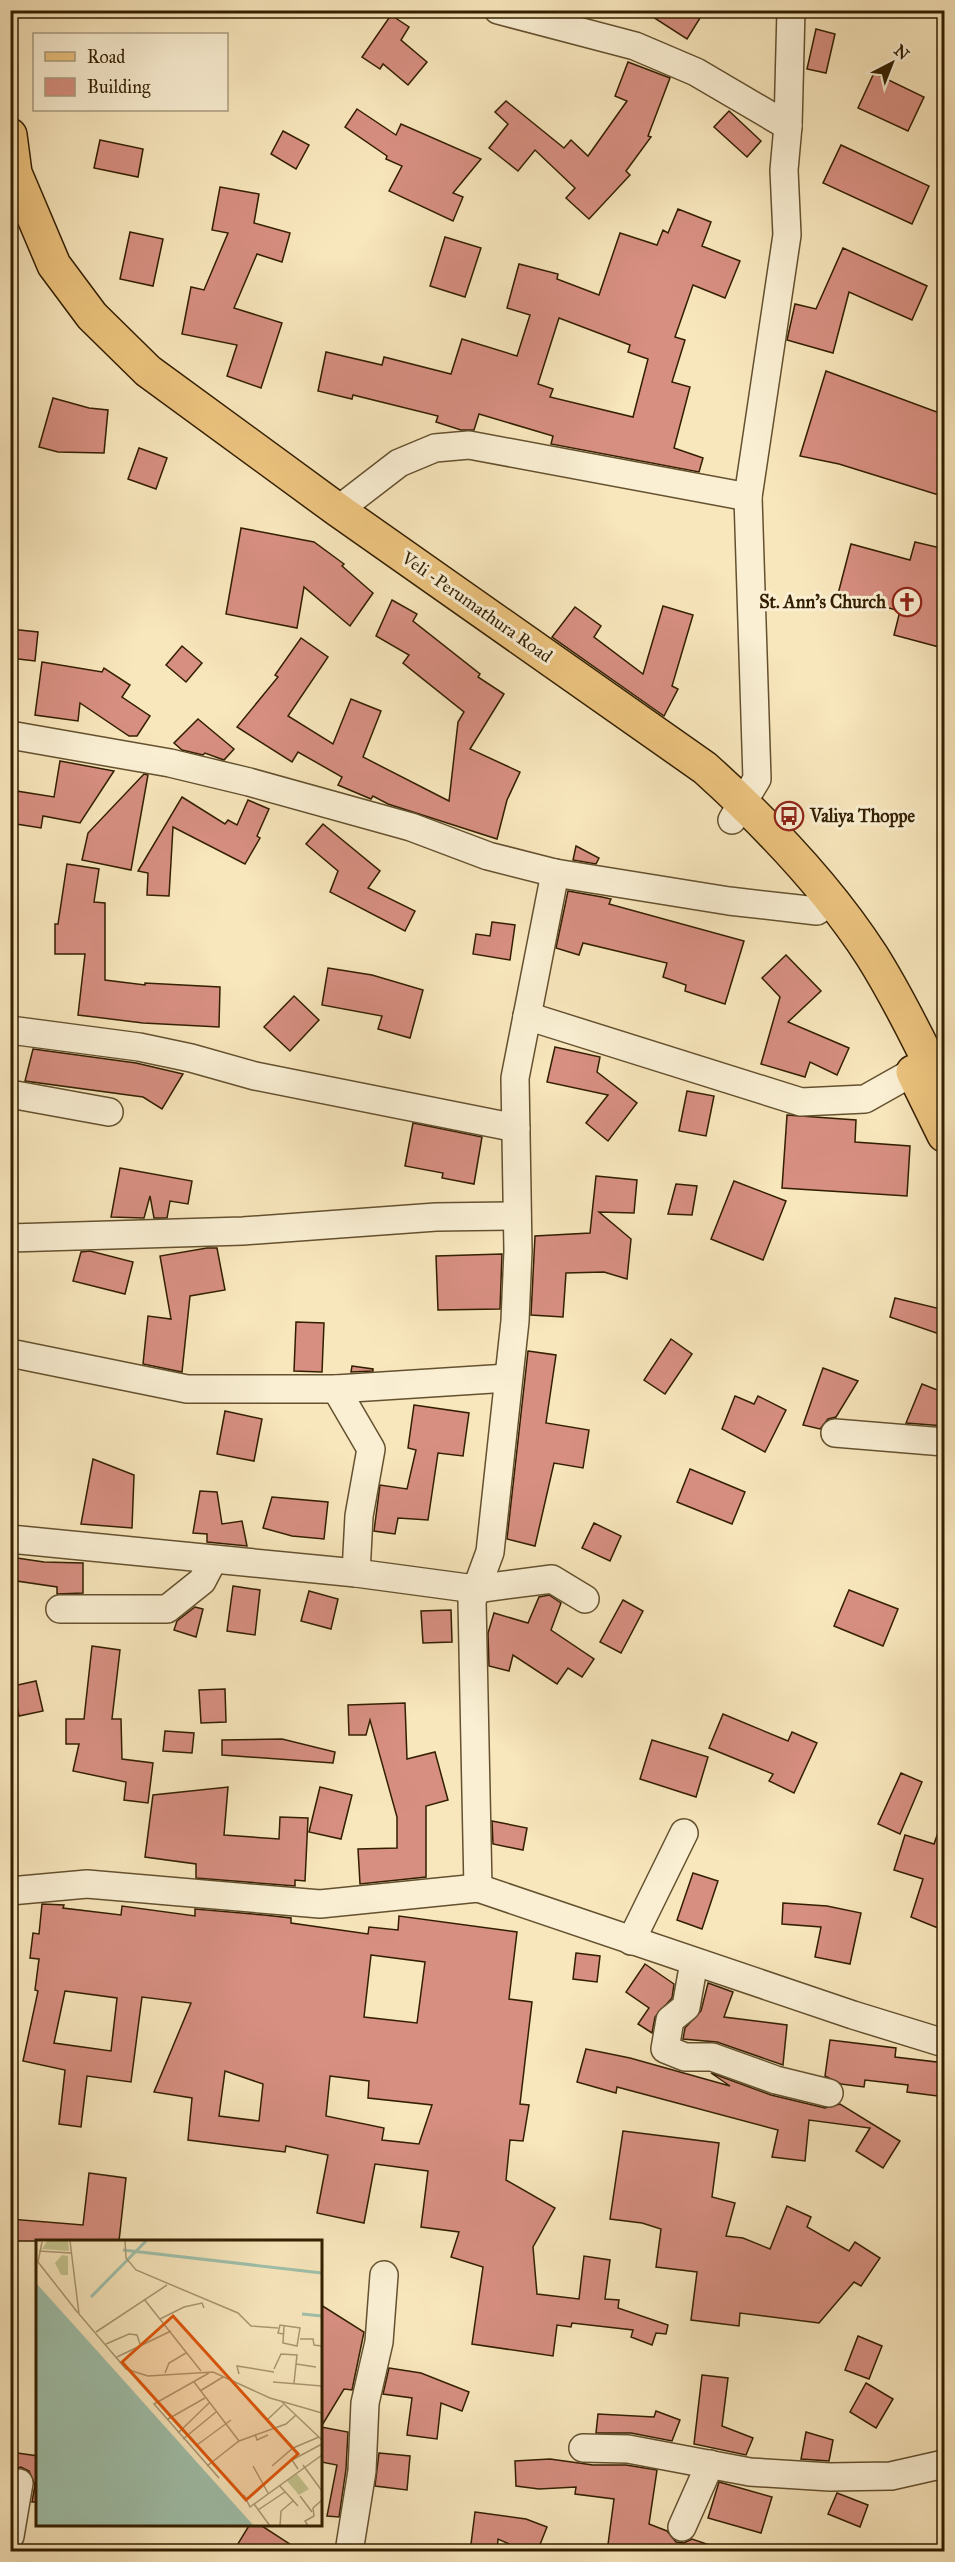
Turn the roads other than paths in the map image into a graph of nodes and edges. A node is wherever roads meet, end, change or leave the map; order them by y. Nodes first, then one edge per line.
1 (498, 10) edge
2 (791, 10) edge
3 (788, 126) junction
4 (10, 135) edge
5 (10, 219) edge
6 (748, 497) junction
7 (338, 510) junction
8 (10, 735) edge
9 (738, 812) junction
10 (555, 873) junction
11 (817, 911) junction
12 (527, 1016) junction
13 (10, 1030) edge
14 (913, 1072) junction
15 (945, 1092) edge
16 (10, 1094) edge
17 (109, 1112) dead end
18 (516, 1128) junction
19 (945, 1135) edge
20 (517, 1216) junction
21 (10, 1238) edge
22 (10, 1353) edge
23 (508, 1378) junction
24 (336, 1389) junction
25 (835, 1433) dead end
26 (945, 1442) edge
27 (10, 1539) edge
28 (213, 1560) junction
29 (356, 1573) junction
30 (474, 1589) junction
31 (585, 1599) dead end
32 (60, 1609) dead end
33 (684, 1833) dead end
34 (478, 1888) junction
35 (10, 1891) edge
36 (631, 1941) junction
37 (693, 1962) junction
38 (945, 2043) edge
39 (830, 2093) dead end
40 (384, 2275) dead end
41 (583, 2448) dead end
42 (710, 2464) junction
43 (945, 2464) edge
44 (19, 2483) dead end
45 (682, 2527) dead end
46 (10, 2536) edge
47 (349, 2552) edge

1 - 3 street
2 - 3 street
3 - 6 street
4 - 7 main road, Veli -Perumathura Road
5 - 9 main road
6 - 7 street
6 - 9 street
7 - 9 main road, Veli -Perumathura Road
8 - 10 street
9 - 11 main road
9 - 15 main road, Veli -Perumathura Road
10 - 11 street
10 - 12 street
11 - 14 main road
12 - 14 street
12 - 18 street
13 - 18 street
14 - 19 main road
16 - 17 street
18 - 20 street
20 - 21 street
20 - 23 street
22 - 24 street
23 - 24 street
23 - 30 street
24 - 29 street
25 - 26 street
27 - 28 street
28 - 29 street
28 - 32 street
29 - 30 street
30 - 31 street
30 - 34 street
33 - 36 street
34 - 35 street
34 - 36 street
36 - 37 street
37 - 38 street
37 - 39 street
40 - 47 street
41 - 42 street
42 - 43 street
42 - 45 street
44 - 46 street

